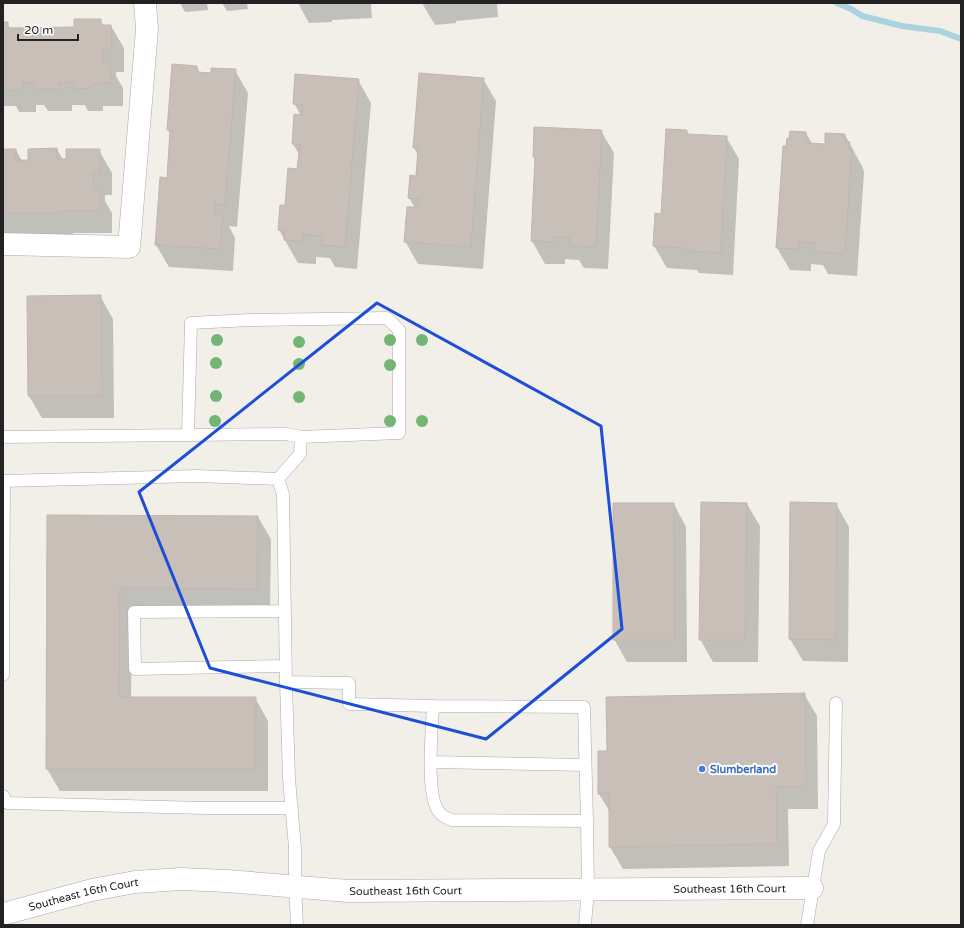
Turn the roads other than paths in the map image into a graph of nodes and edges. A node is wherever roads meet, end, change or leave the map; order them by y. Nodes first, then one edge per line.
1 (145, 3) edge
2 (3, 244) edge
3 (188, 435) junction
4 (3, 437) edge
5 (301, 437) junction
6 (278, 479) junction
7 (3, 481) edge
8 (285, 611) junction
9 (286, 666) junction
10 (3, 675) edge
11 (286, 682) junction
12 (836, 703) dead end
13 (433, 706) junction
14 (431, 762) junction
15 (585, 765) junction
16 (3, 796) edge
17 (292, 808) junction
18 (587, 821) junction
19 (295, 886) junction
20 (812, 888) junction
21 (588, 890) junction
22 (3, 914) edge
23 (298, 925) edge
24 (585, 925) edge
25 (807, 925) edge

1 - 2 street
3 - 4 lane
3 - 5 lane
3 - 5 lane
5 - 6 lane
6 - 7 lane
6 - 8 lane
7 - 10 lane
8 - 9 lane
8 - 9 lane
9 - 11 lane
11 - 13 lane
11 - 17 lane
12 - 20 lane
13 - 14 lane
13 - 15 lane
14 - 15 lane
14 - 18 lane
15 - 18 lane
16 - 17 lane
17 - 19 lane
18 - 21 lane
19 - 21 street, Southeast 16th Court
19 - 22 street, Southeast 16th Court
19 - 23 lane
20 - 21 street, Southeast 16th Court
20 - 25 lane
21 - 24 lane

